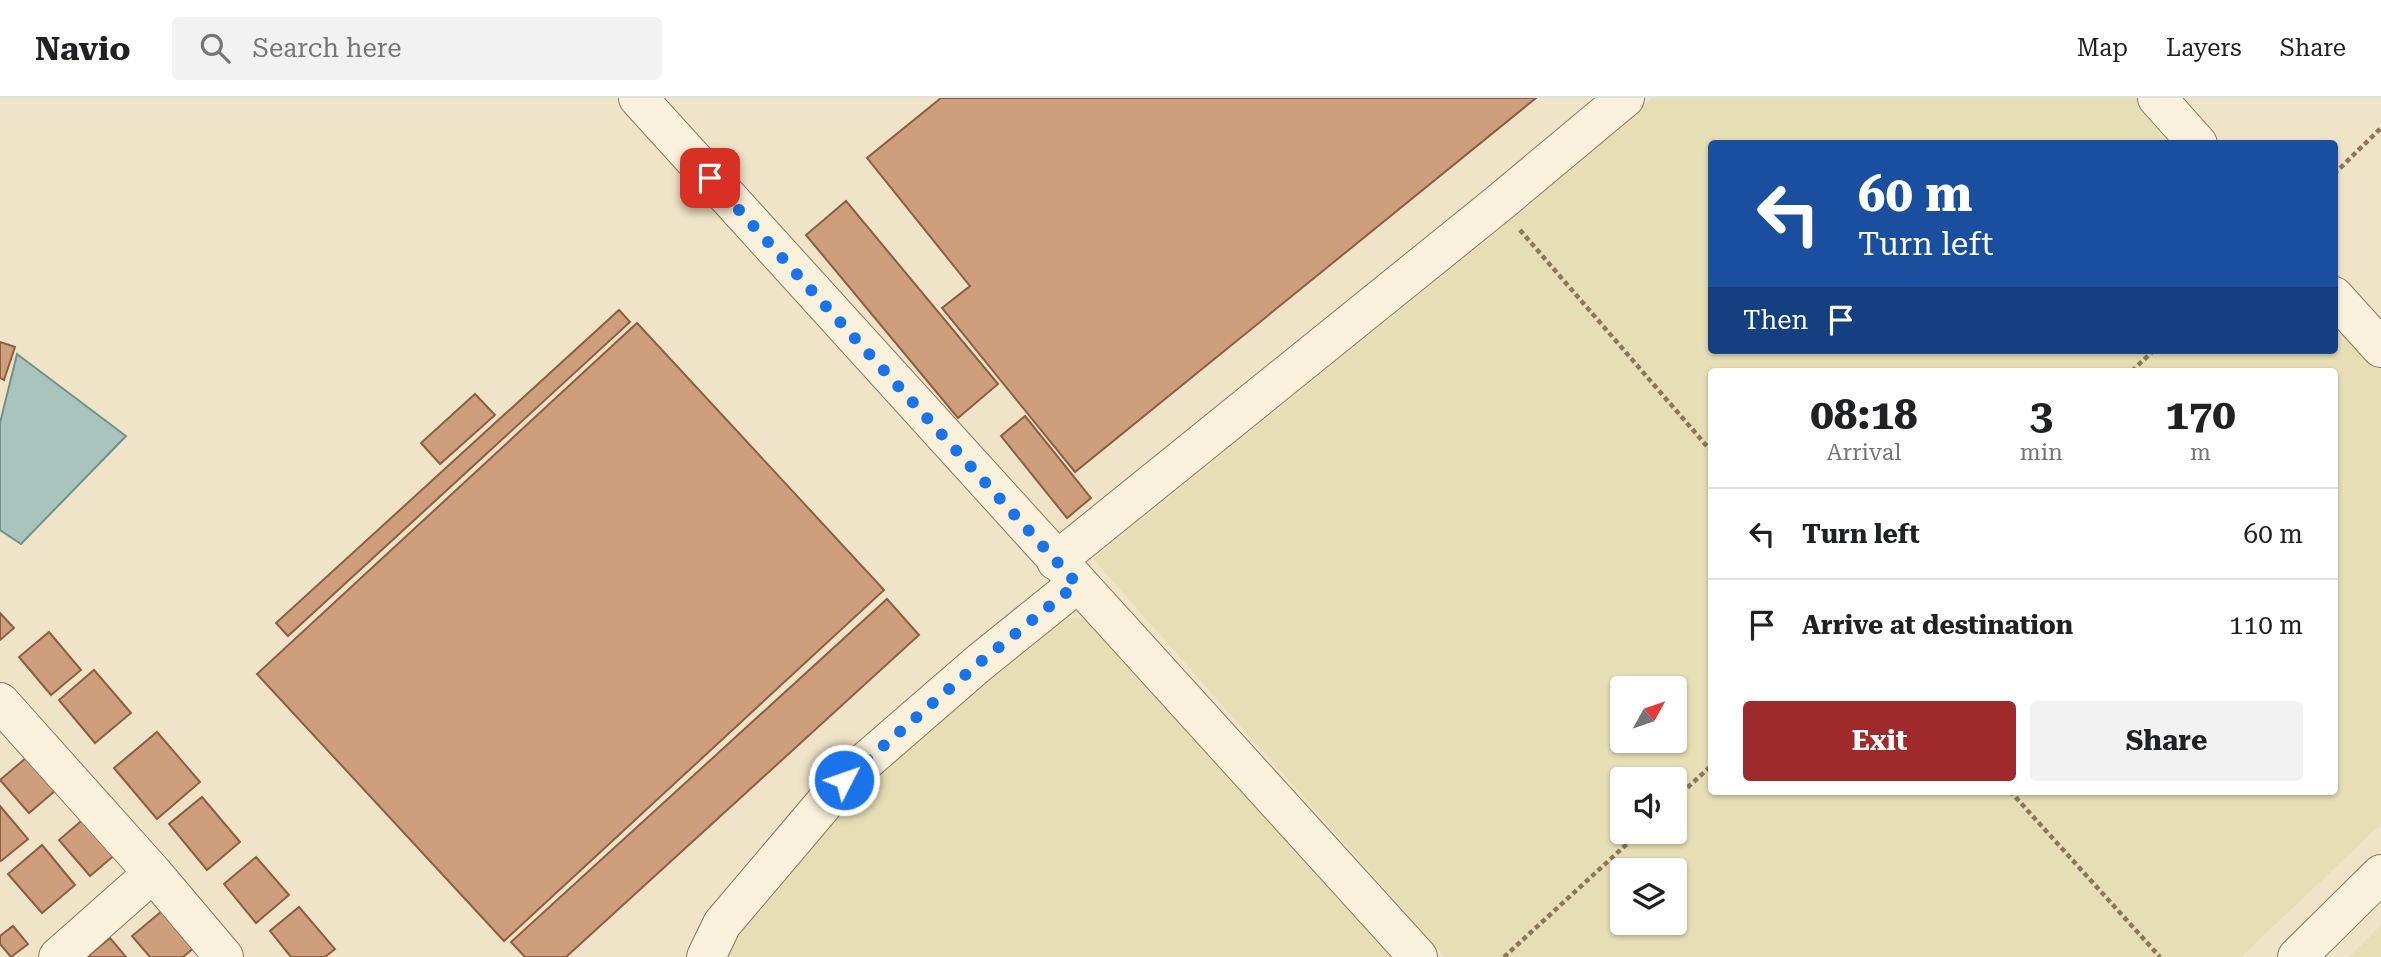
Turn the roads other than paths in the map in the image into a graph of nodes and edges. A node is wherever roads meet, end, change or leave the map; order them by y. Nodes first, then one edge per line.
1 (638, 98) edge
2 (1625, 98) edge
3 (2157, 98) edge
4 (2194, 140) edge
5 (2338, 300) edge
6 (2381, 348) edge
7 (1067, 572) junction
8 (0, 702) edge
9 (153, 873) junction
10 (2381, 874) edge
11 (58, 957) edge
12 (224, 957) edge
13 (706, 957) edge
14 (1418, 957) edge
15 (2297, 957) edge

1 - 7 street
2 - 7 street
3 - 4 street
5 - 6 street
7 - 13 street
7 - 14 street
8 - 9 street
9 - 11 street
9 - 12 street
10 - 15 street

